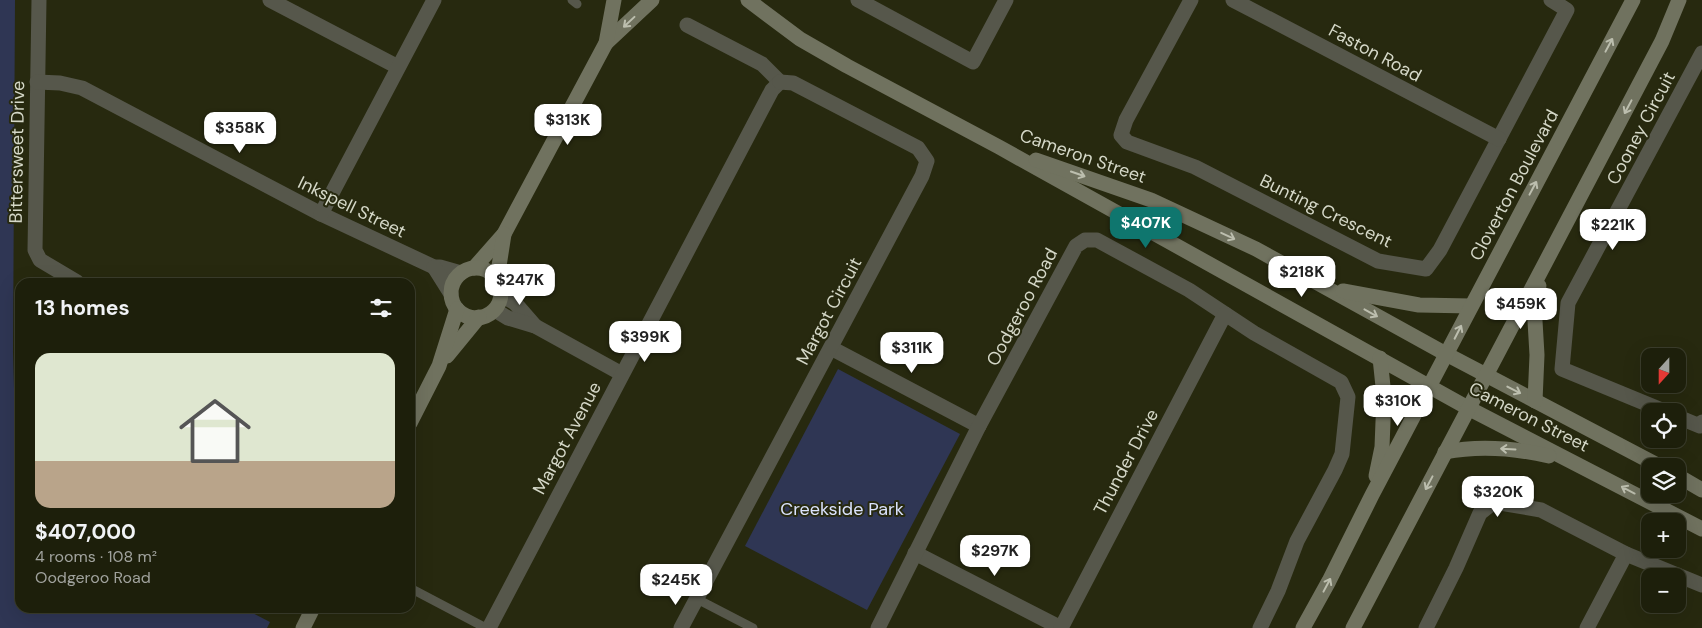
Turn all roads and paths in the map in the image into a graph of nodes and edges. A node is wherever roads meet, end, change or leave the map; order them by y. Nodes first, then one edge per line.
1 (39, 0) edge
2 (270, 0) edge
3 (434, 0) edge
4 (614, 0) edge
5 (652, 0) edge
6 (736, 0) edge
7 (858, 0) edge
8 (1006, 0) edge
9 (1191, 0) edge
10 (1233, 0) edge
11 (1551, 0) edge
12 (1633, 0) edge
13 (1680, 0) edge
14 (750, 1) edge
15 (687, 25) dead end
16 (606, 43) junction
17 (1702, 53) edge
18 (398, 67) junction
19 (37, 82) junction
20 (780, 82) junction
21 (1499, 139) junction
22 (999, 147) junction
23 (321, 214) junction
24 (504, 234) junction
25 (1544, 265) junction
26 (434, 268) junction
27 (467, 271) junction
28 (70, 278) edge
29 (497, 279) junction
30 (1324, 286) junction
31 (451, 294) junction
32 (501, 295) junction
33 (1471, 306) junction
34 (457, 309) junction
35 (495, 310) junction
36 (1225, 314) junction
37 (479, 318) junction
38 (535, 326) junction
39 (831, 348) junction
40 (1446, 354) junction
41 (1380, 358) junction
42 (439, 366) junction
43 (622, 374) junction
44 (1486, 375) junction
45 (1429, 386) junction
46 (1535, 400) junction
47 (1645, 403) edge
48 (1468, 408) junction
49 (415, 413) edge
50 (1686, 420) edge
51 (1702, 422) edge
52 (979, 426) junction
53 (1445, 452) junction
54 (1644, 458) edge
55 (1573, 461) junction
56 (1686, 481) edge
57 (1702, 490) edge
58 (1372, 495) junction
59 (1702, 529) edge
60 (915, 553) junction
61 (1626, 554) junction
62 (1702, 585) edge
63 (415, 591) edge
64 (697, 599) junction
65 (310, 613) edge
66 (303, 628) edge
67 (487, 628) edge
68 (681, 628) edge
69 (753, 628) edge
70 (878, 628) edge
71 (1061, 628) edge
72 (1260, 628) edge
73 (1303, 628) edge
74 (1353, 628) edge
75 (1426, 628) edge
76 (1587, 628) edge

1 - 19 street, Bittersweet Drive
2 - 18 street
3 - 18 street
4 - 16 street
5 -> 16 street
6 - 14 street
7 - 8 street
9 - 21 street, Bunting Crescent
10 - 21 street, Faston Road
11 - 21 street, Bunting Crescent
33 -> 12 street, Cloverton Boulevard
13 -> 25 street
14 - 22 street, Cameron Street
15 - 20 street
16 - 24 street
17 - 47 street, Cooney Circuit
18 - 23 street
19 - 23 street, Inkspell Street
19 - 28 street, Bittersweet Drive
20 - 39 street, Margot Circuit
20 - 43 street, Margot Avenue
22 -> 30 street, Cameron Street
22 - 41 street, Cameron Street
23 - 26 street, Inkspell Street
24 - 27 street
24 - 29 street
25 - 44 street
25 - 46 street
26 - 27 street, Inkspell Street
26 - 31 street
27 - 29 street
27 - 31 street
29 - 32 street
30 - 33 street
30 -> 40 street, Cameron Street
31 - 34 street
32 - 35 street
32 - 38 street
40 -> 33 street, Cloverton Boulevard
34 - 37 street
34 - 42 street
35 - 37 street
35 - 38 street
36 - 52 street, Oodgeroo Road
36 - 71 street, Thunder Drive
36 - 72 street, Oodgeroo Road
37 - 42 street
38 - 43 street
39 - 52 street
39 - 64 street, Margot Circuit
40 - 44 street, Cameron Street
40 - 45 street, Cloverton Boulevard
41 - 45 street, Cameron Street
41 - 58 street
42 - 49 street
43 - 67 street, Margot Avenue
44 -> 46 street, Cameron Street
44 - 48 street
45 - 48 street, Cameron Street
45 - 58 street, Cloverton Boulevard
46 - 54 street, Cameron Street
48 - 53 street
48 - 55 street, Cameron Street
50 - 51 street
52 - 60 street, Oodgeroo Road
55 -> 53 street
53 -> 74 street
59 -> 55 street, Cameron Street
56 - 57 street
73 -> 58 street, Cloverton Boulevard
60 - 70 street, Oodgeroo Road
60 - 71 street
61 - 62 street
61 - 75 street
61 - 76 street
63 - 67 lane
64 - 68 street, Margot Circuit
64 - 69 lane
65 - 66 street

